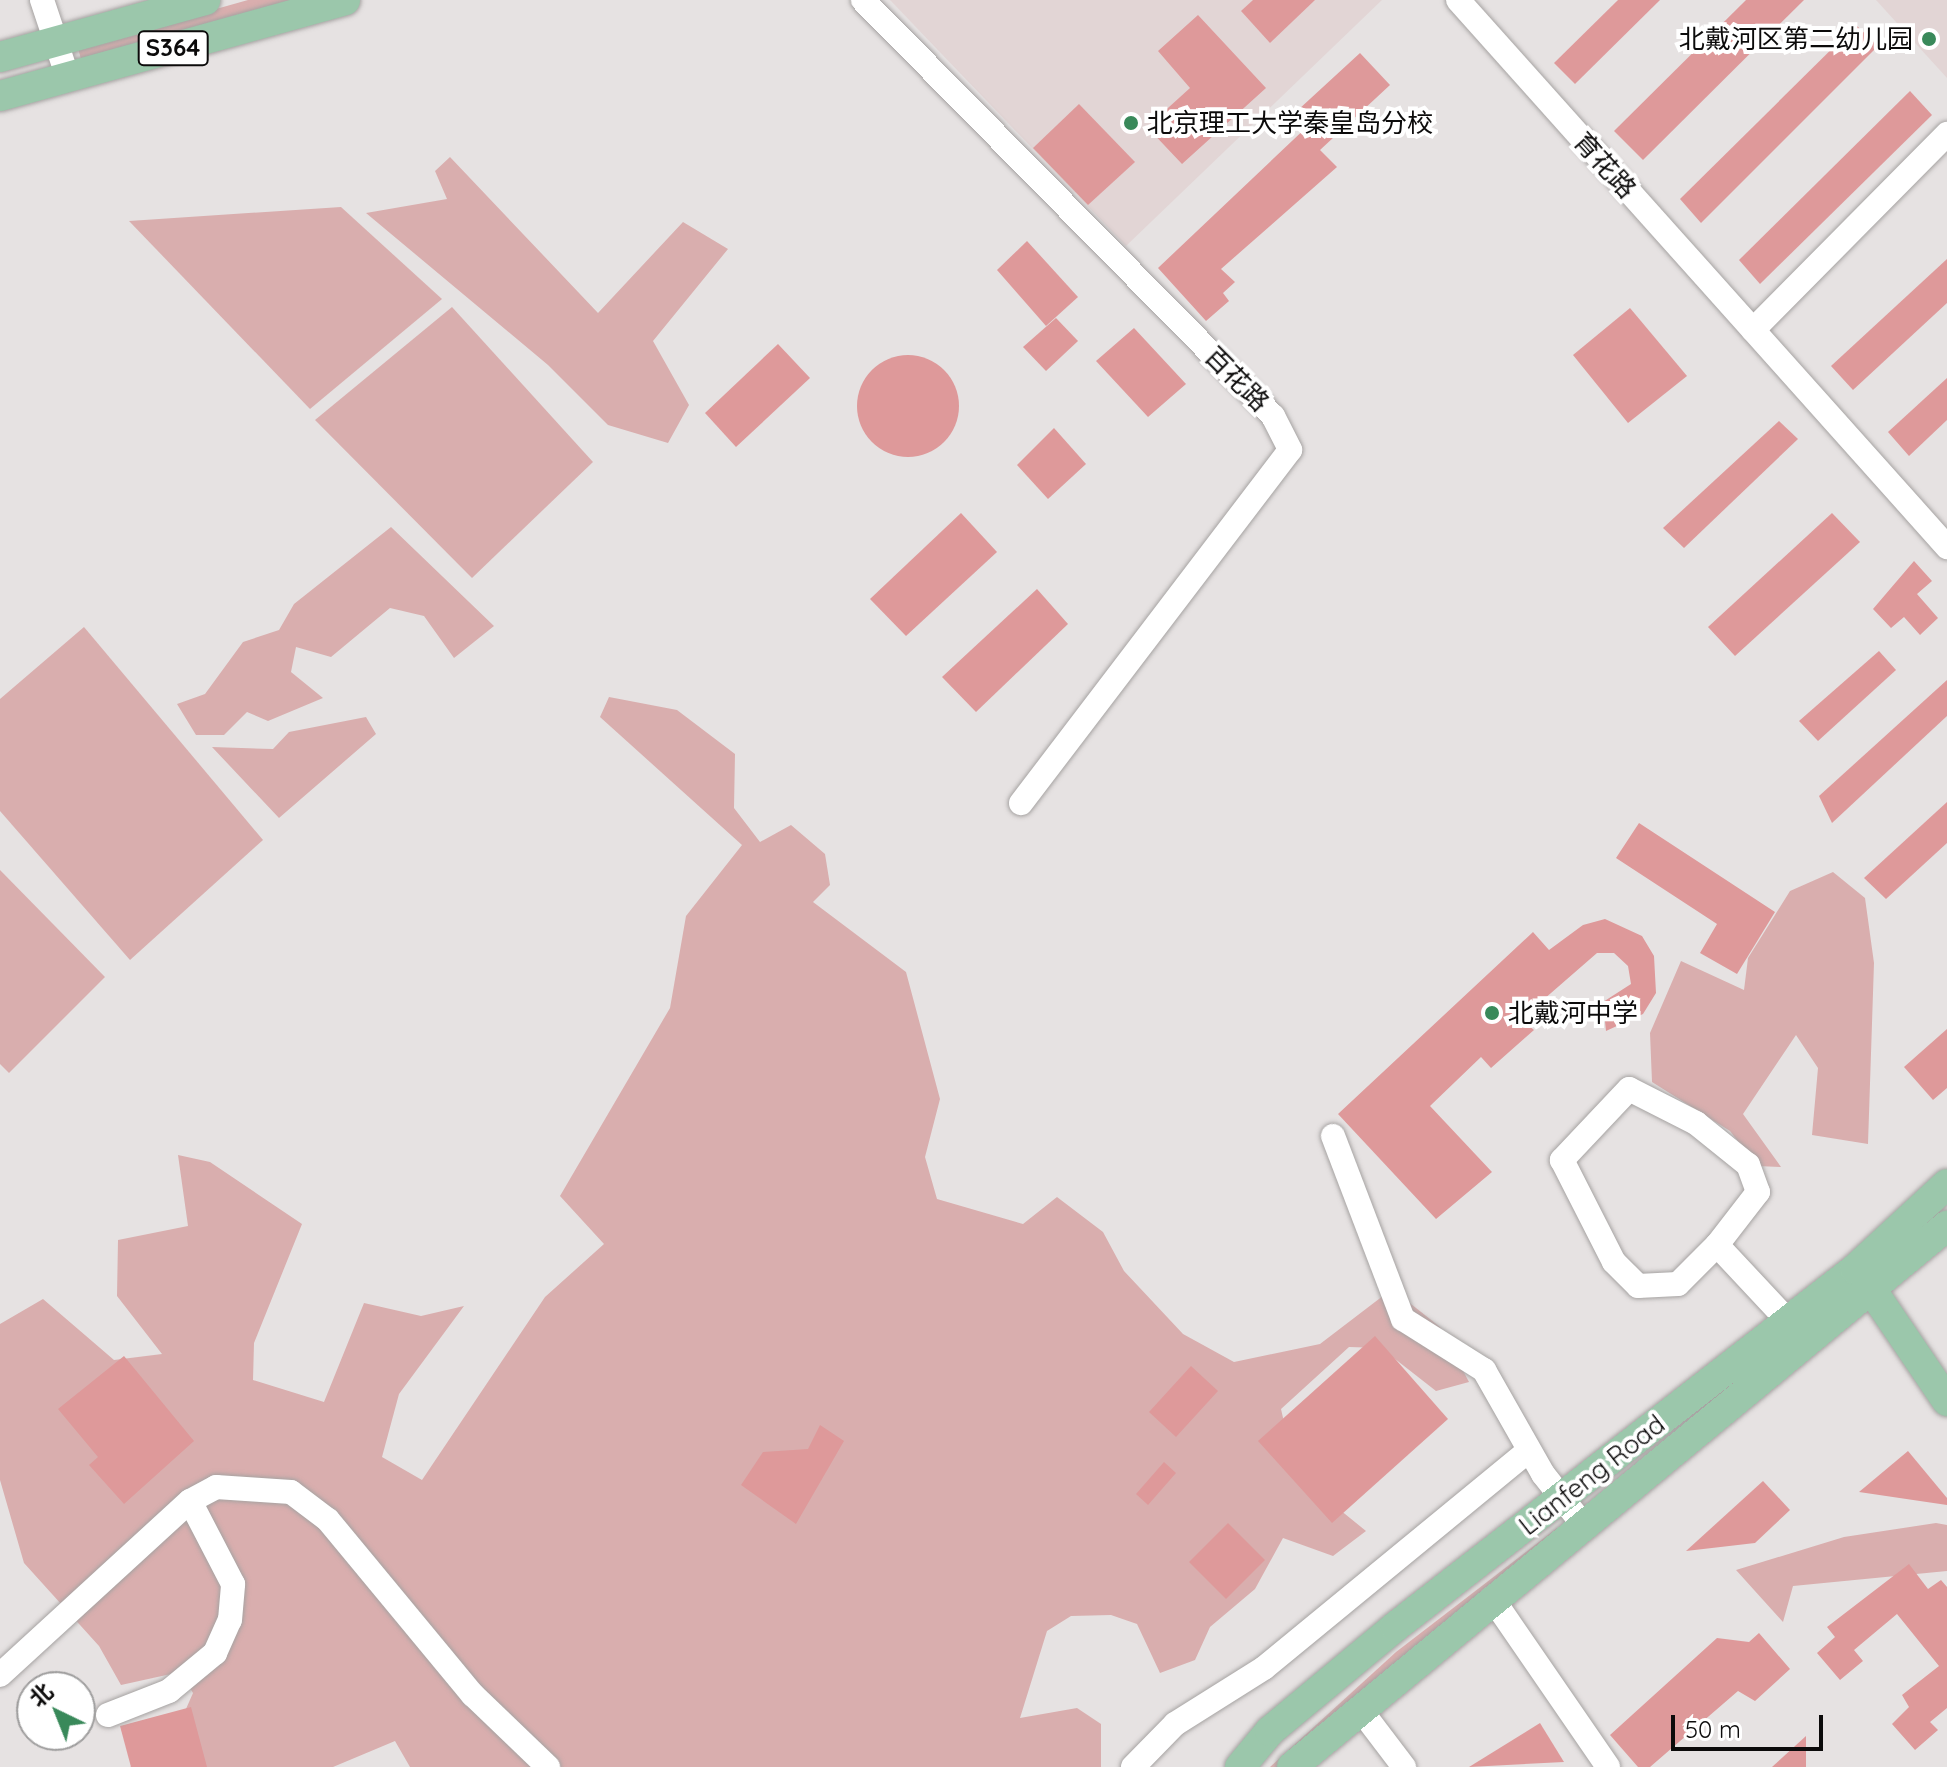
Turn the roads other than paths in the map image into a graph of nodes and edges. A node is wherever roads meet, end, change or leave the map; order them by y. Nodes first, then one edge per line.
1 (42, 0) edge
2 (205, 0) edge
3 (345, 0) edge
4 (863, 0) edge
5 (1458, 0) edge
6 (57, 43) junction
7 (0, 57) edge
8 (68, 78) junction
9 (0, 96) edge
10 (1947, 134) edge
11 (1753, 330) junction
12 (1947, 547) edge
13 (1021, 803) dead end
14 (1333, 1136) dead end
15 (1947, 1184) edge
16 (1947, 1226) edge
17 (1717, 1245) junction
18 (1865, 1280) junction
19 (1788, 1321) junction
20 (1947, 1401) edge
21 (1529, 1450) junction
22 (1562, 1499) junction
23 (190, 1501) junction
24 (1585, 1527) junction
25 (1492, 1598) junction
26 (0, 1675) edge
27 (1360, 1709) junction
28 (108, 1715) dead end
29 (548, 1767) edge
30 (1133, 1767) edge
31 (1240, 1767) edge
32 (1292, 1767) edge
33 (1404, 1767) edge
34 (1608, 1767) edge

1 - 6 street
2 - 6 main road, S364
3 - 8 main road, S364
4 - 13 street, 百花路
5 - 11 street, 育花路
6 - 7 main road, S364
6 - 8 street
8 - 9 main road, S364
10 - 11 street
11 - 12 street, 育花路
14 - 21 street
15 - 18 main road, Lianfeng Road
16 - 18 main road, Lianfeng Road
17 - 17 street
17 - 19 street
18 - 19 main road, Lianfeng Road
18 - 20 main road
18 - 24 main road, Lianfeng Road
19 - 22 main road, Lianfeng Road
21 - 22 street
21 - 30 street
22 - 24 street
22 - 31 main road, Lianfeng Road
23 - 26 street
23 - 28 street
23 - 29 street
24 - 25 main road, Lianfeng Road
25 - 27 main road, Lianfeng Road
25 - 34 street
27 - 32 main road, Lianfeng Road
27 - 33 street

